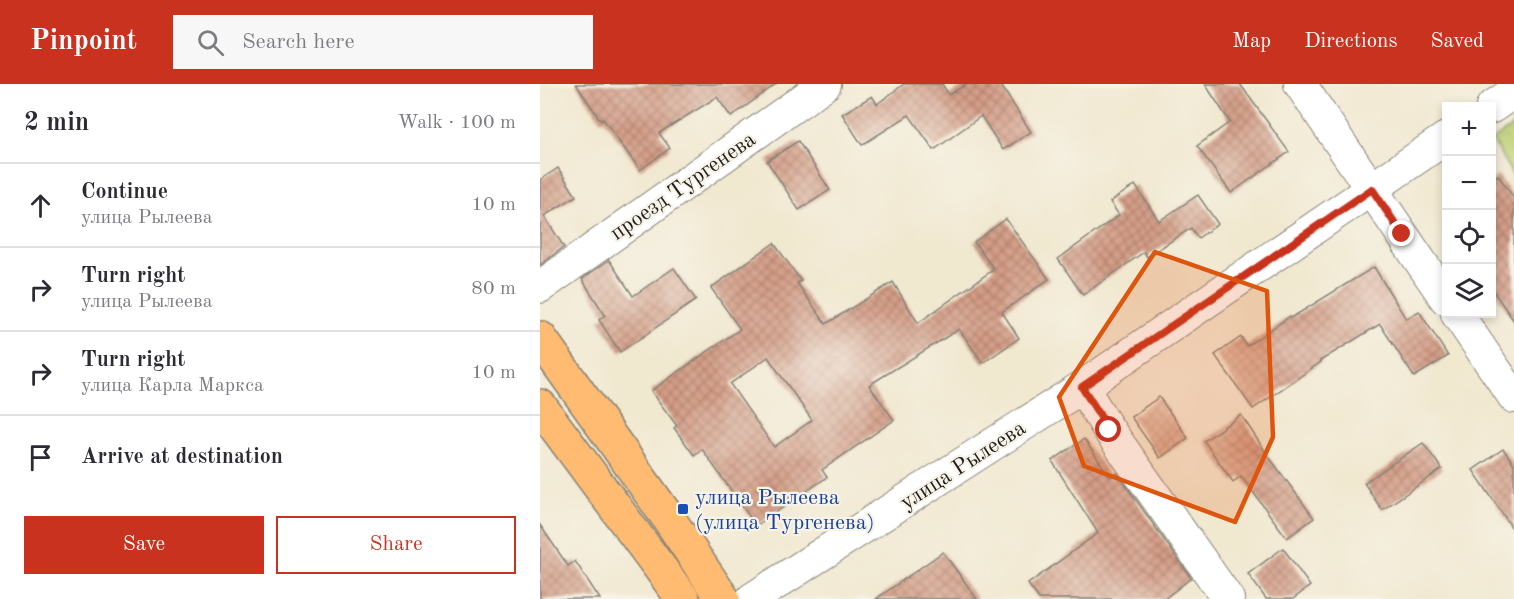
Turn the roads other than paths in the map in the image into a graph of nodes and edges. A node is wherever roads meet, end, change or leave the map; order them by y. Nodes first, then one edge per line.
1 (825, 84) edge
2 (1300, 84) edge
3 (1514, 92) edge
4 (1496, 104) edge
5 (1442, 141) edge
6 (1372, 189) junction
7 (540, 287) edge
8 (1442, 293) edge
9 (1460, 318) edge
10 (540, 338) edge
11 (1082, 387) junction
12 (1514, 397) edge
13 (540, 406) edge
14 (683, 599) edge
15 (723, 599) edge
16 (752, 599) edge
17 (1228, 599) edge

1 - 7 street, проезд Тургенева
2 - 6 street
3 - 4 street
5 - 6 street, улица Рылеева
6 - 8 street
6 - 11 street, улица Рылеева
9 - 12 street
10 - 15 highway
11 - 16 street, улица Рылеева
11 - 17 street
13 - 14 highway

